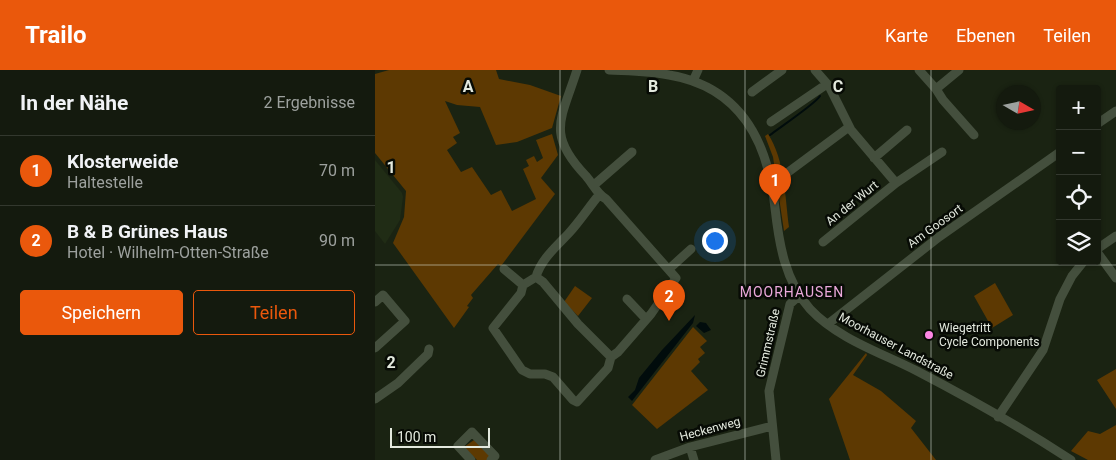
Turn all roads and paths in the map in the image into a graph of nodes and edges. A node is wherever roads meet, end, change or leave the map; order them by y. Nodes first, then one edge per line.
1 (577, 70) edge
2 (609, 70) edge
3 (698, 70) edge
4 (782, 70) edge
5 (815, 70) edge
6 (919, 70) edge
7 (959, 70) edge
8 (693, 81) junction
9 (827, 84) junction
10 (936, 89) junction
11 (752, 92) dead end
12 (1116, 111) edge
13 (1101, 121) edge
14 (771, 122) dead end
15 (849, 127) junction
16 (907, 130) dead end
17 (974, 135) dead end
18 (631, 152) dead end
19 (941, 152) dead end
20 (1056, 155) edge
21 (874, 158) junction
22 (787, 173) dead end
23 (896, 183) junction
24 (594, 185) junction
25 (599, 195) junction
26 (1116, 236) edge
27 (823, 242) dead end
28 (1101, 248) edge
29 (691, 249) dead end
30 (1101, 257) edge
31 (1081, 265) edge
32 (504, 270) dead end
33 (669, 270) junction
34 (536, 277) junction
35 (1116, 278) edge
36 (523, 285) junction
37 (800, 296) junction
38 (627, 299) dead end
39 (375, 302) edge
40 (645, 318) junction
41 (828, 324) junction
42 (375, 348) edge
43 (429, 349) dead end
44 (611, 357) junction
45 (375, 400) edge
46 (998, 417) junction
47 (772, 426) junction
48 (691, 447) junction
49 (471, 460) edge
50 (491, 460) edge
51 (655, 460) edge
52 (694, 460) edge
53 (776, 460) edge
54 (1071, 460) edge

1 - 24 street
2 - 8 street, Moorhauser Landstraße
3 - 8 street
4 - 11 street
5 - 9 street, An der Wurt
6 - 10 street
7 - 10 street
8 - 37 street, Moorhauser Landstraße
9 - 14 street
9 - 15 street, An der Wurt
10 - 17 street
12 - 13 street
15 - 21 street, An der Wurt
15 - 22 street
16 - 21 street
18 - 24 street
19 - 23 street, An der Wurt
20 - 41 street, Am Goosort
21 - 23 street, An der Wurt
23 - 27 street, An der Wurt
24 - 25 street
25 - 33 street
25 - 34 street
26 - 28 street
29 - 33 street
30 - 35 street
31 - 46 street
32 - 36 street
33 - 40 street
34 - 36 street
34 - 44 street
36 - 44 street
37 - 41 street, Moorhauser Landstraße
37 - 47 street, Grimmstraße
38 - 40 street
39 - 42 street
40 - 44 street
41 - 46 street, Moorhauser Landstraße
43 - 45 street
46 - 54 street, Moorhauser Landstraße
47 - 48 street, Heckenweg
47 - 53 street, Grimmstraße
48 - 51 street, Heckenweg
48 - 52 street
49 - 50 street

